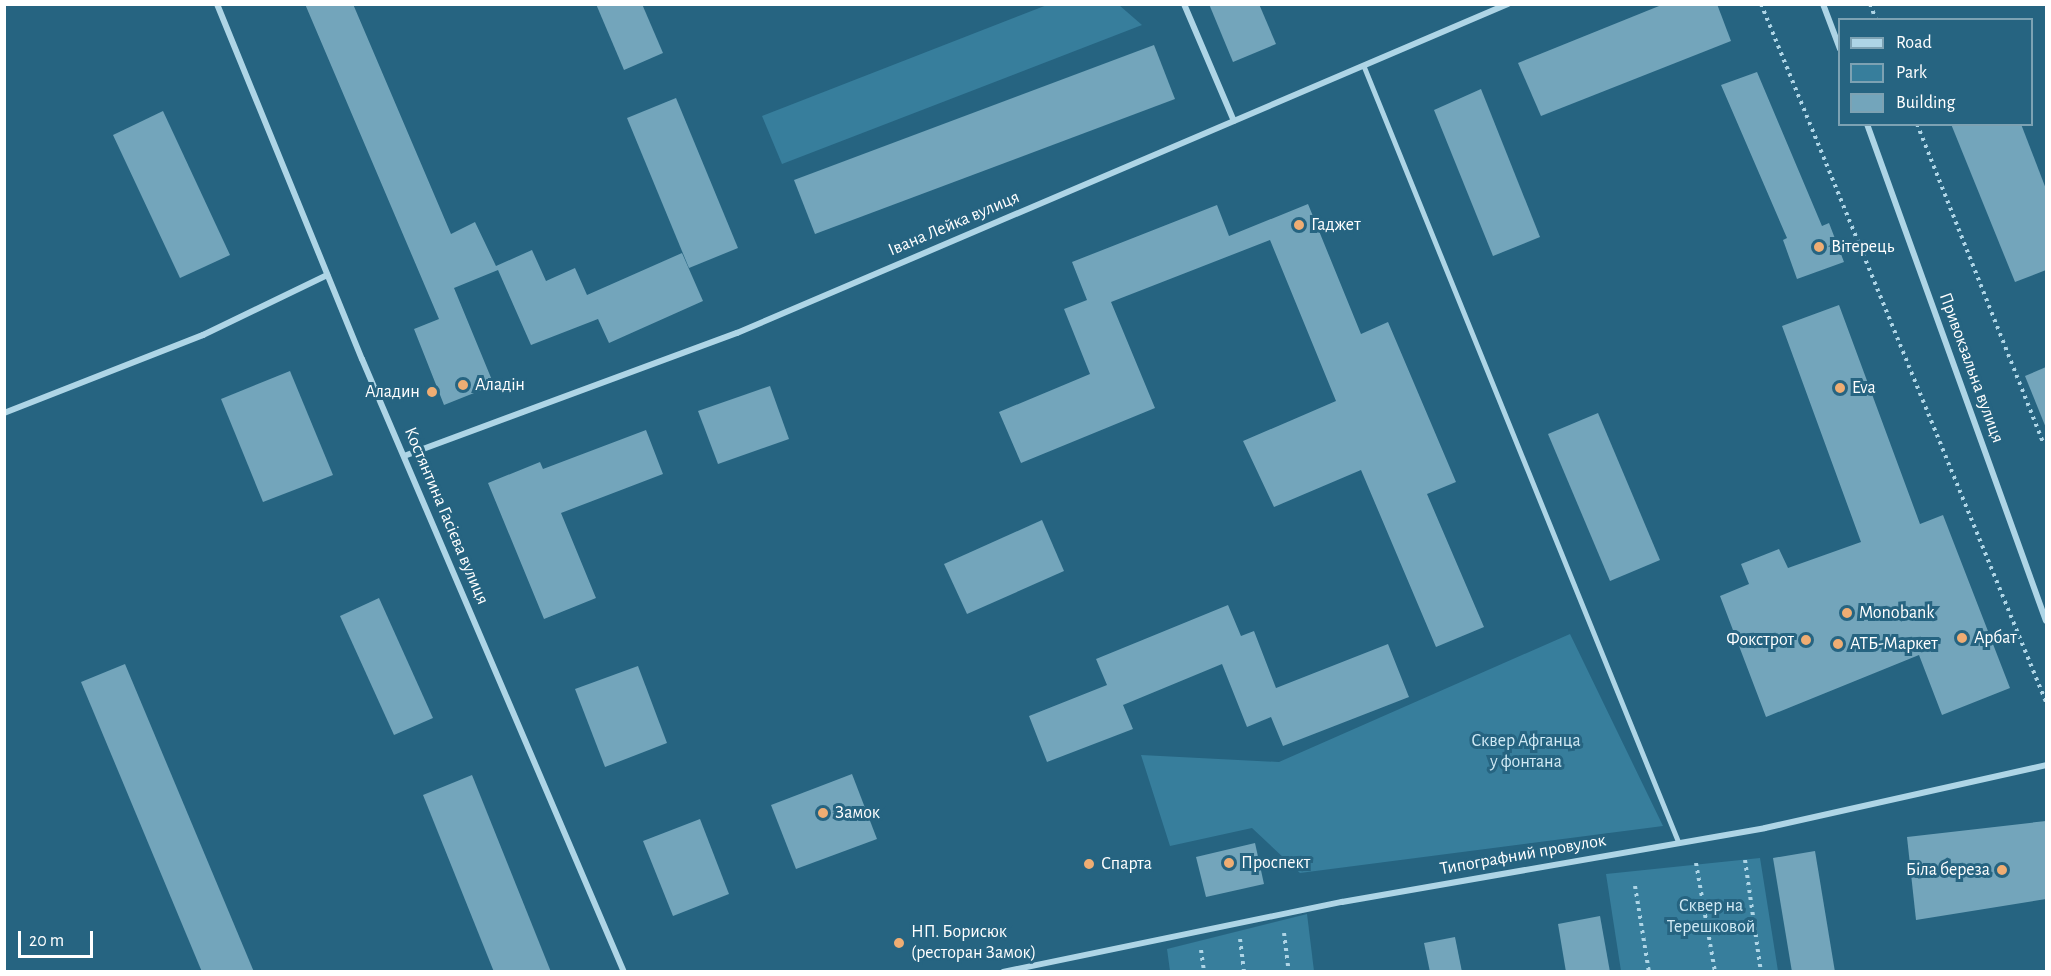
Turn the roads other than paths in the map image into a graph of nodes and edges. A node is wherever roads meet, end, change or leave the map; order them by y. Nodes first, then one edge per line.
1 (217, 4) edge
2 (1184, 4) edge
3 (1508, 4) edge
4 (1824, 4) edge
5 (1838, 46) edge
6 (1364, 66) junction
7 (1234, 121) junction
8 (1868, 126) edge
9 (327, 275) junction
10 (4, 413) edge
11 (404, 456) junction
12 (2046, 621) edge
13 (2046, 765) edge
14 (1679, 843) junction
15 (624, 972) edge
16 (1003, 972) edge

1 - 9 street, Костянтина Гасієва вулиця
2 - 7 street
3 - 6 street, Івана Лейка вулиця
4 - 5 street
6 - 7 street, Івана Лейка вулиця
6 - 14 lane
7 - 11 street, Івана Лейка вулиця
8 - 12 street, Привокзальна вулиця
9 - 10 street
9 - 11 street, Костянтина Гасієва вулиця
11 - 15 street, Костянтина Гасієва вулиця
13 - 14 street, Типографний провулок
14 - 16 street, Типографний провулок

